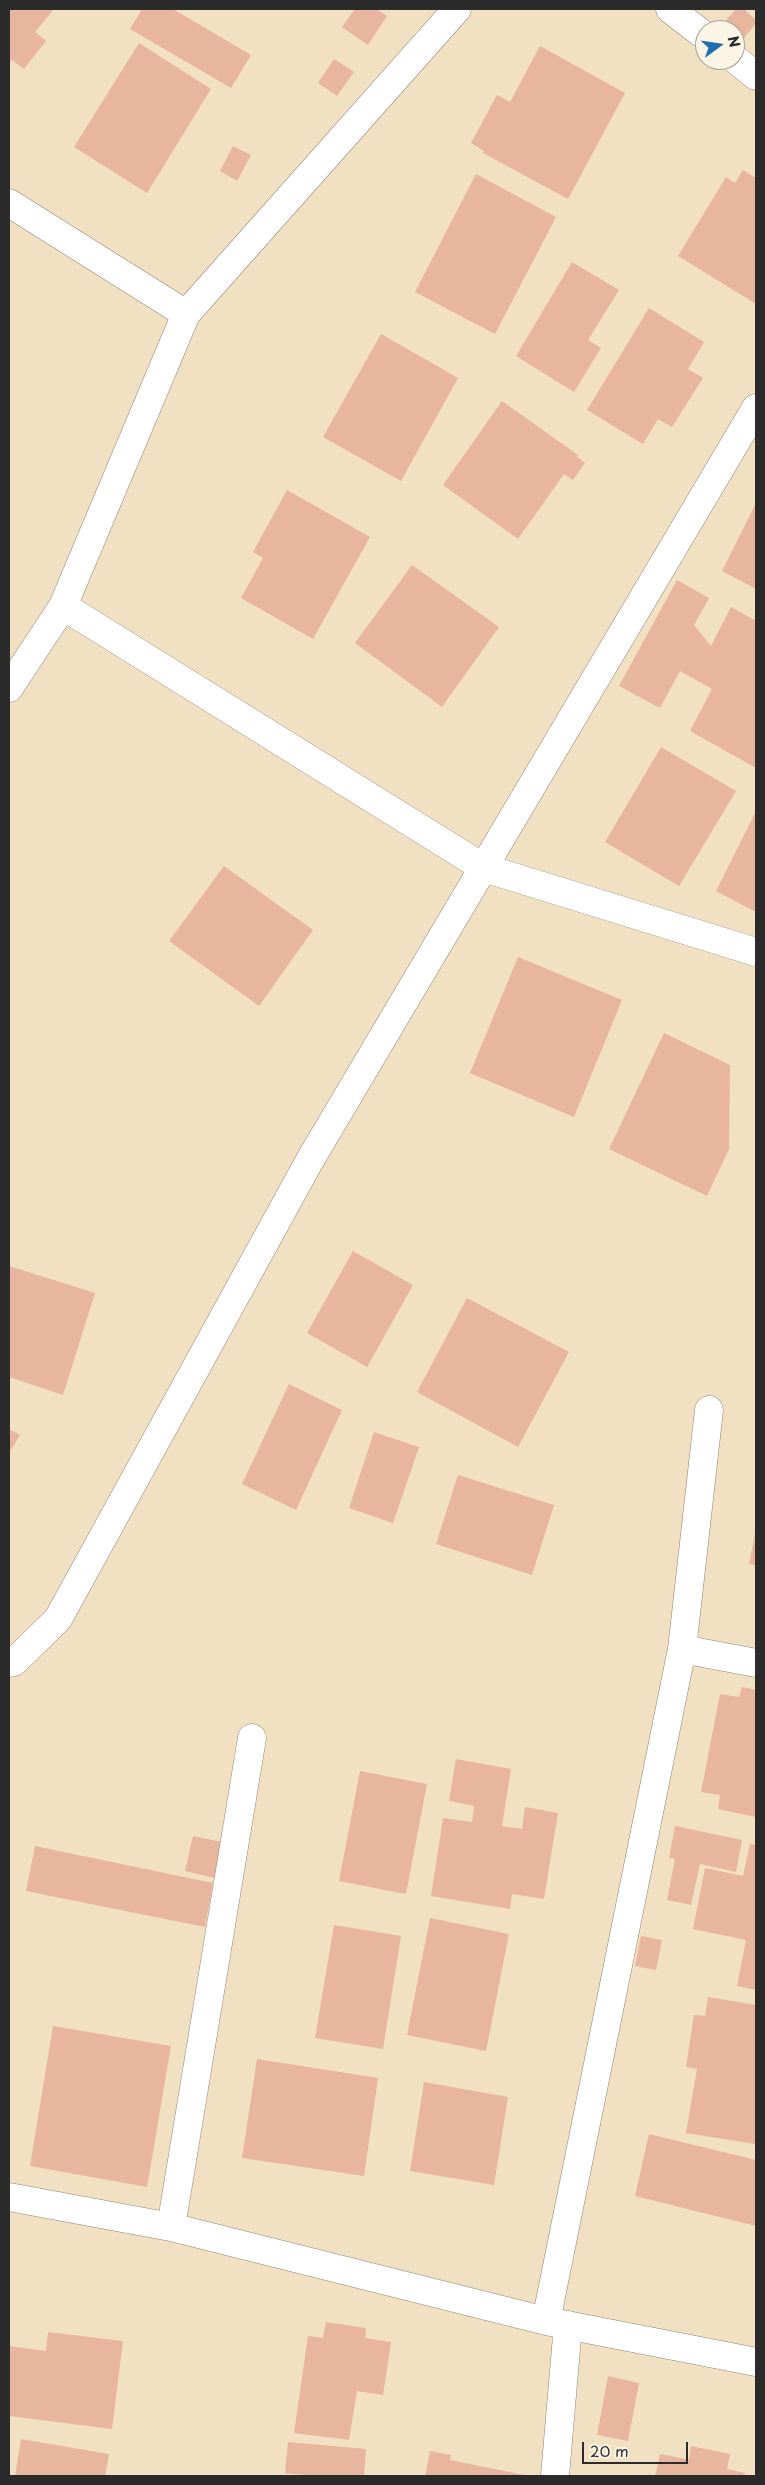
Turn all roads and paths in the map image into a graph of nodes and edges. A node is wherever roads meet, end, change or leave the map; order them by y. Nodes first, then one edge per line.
1 (457, 9) edge
2 (670, 9) edge
3 (695, 28) edge
4 (745, 67) edge
5 (756, 76) edge
6 (9, 203) edge
7 (186, 314) junction
8 (756, 408) edge
9 (63, 606) junction
10 (9, 688) edge
11 (484, 868) junction
12 (756, 952) edge
13 (709, 1410) dead end
14 (682, 1649) junction
15 (9, 1663) edge
16 (756, 1663) edge
17 (252, 1738) dead end
18 (9, 2197) edge
19 (171, 2226) junction
20 (557, 2323) junction
21 (756, 2362) edge
22 (555, 2476) edge

1 - 7 street
2 - 3 street
4 - 5 street
6 - 7 street
7 - 9 street
8 - 11 street
9 - 10 street
9 - 11 street
11 - 12 street
11 - 15 street
13 - 14 street
14 - 16 street
14 - 20 street
17 - 19 street
18 - 19 street
19 - 20 street
20 - 21 street
20 - 22 street

